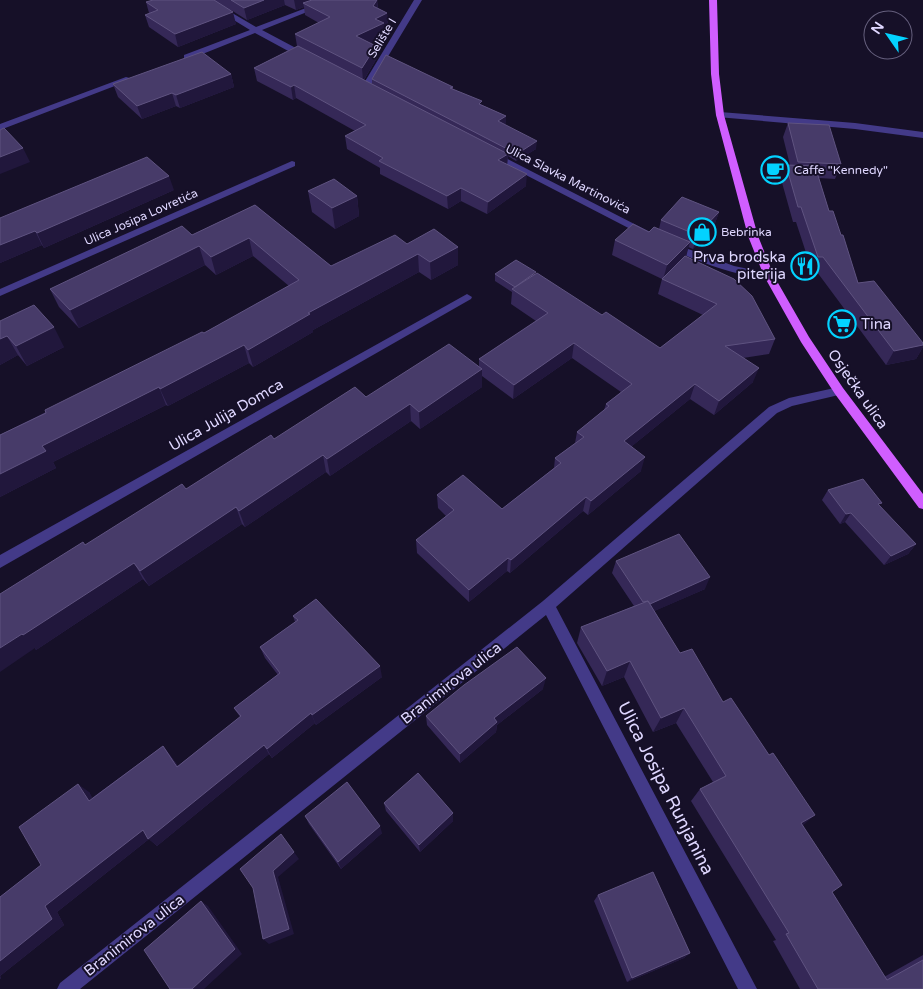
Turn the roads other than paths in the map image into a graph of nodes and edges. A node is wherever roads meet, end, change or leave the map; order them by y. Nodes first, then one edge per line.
1 (206, 0) edge
2 (333, 0) edge
3 (418, 0) edge
4 (713, 0) edge
5 (257, 31) junction
6 (174, 62) edge
7 (316, 62) edge
8 (138, 76) edge
9 (366, 88) edge
10 (720, 115) junction
11 (0, 128) edge
12 (923, 135) edge
13 (487, 151) edge
14 (292, 164) dead end
15 (769, 276) junction
16 (0, 293) edge
17 (467, 297) dead end
18 (839, 391) junction
19 (923, 504) edge
20 (0, 562) edge
21 (548, 606) junction
22 (66, 989) edge
23 (748, 989) edge

1 - 5 street
2 - 5 street
3 - 9 street, Selište I
4 - 10 main road, Osječka ulica
5 - 6 street
5 - 7 street
8 - 11 street
10 - 12 street
10 - 15 main road, Osječka ulica
13 - 15 street, Ulica Slavka Martinovića
14 - 16 street, Ulica Josipa Lovretića
15 - 18 main road, Osječka ulica
17 - 20 street, Ulica Julija Domca
18 - 19 main road, Osječka ulica
18 - 21 street, Branimirova ulica
21 - 22 street, Branimirova ulica
21 - 23 street, Ulica Josipa Runjanina

